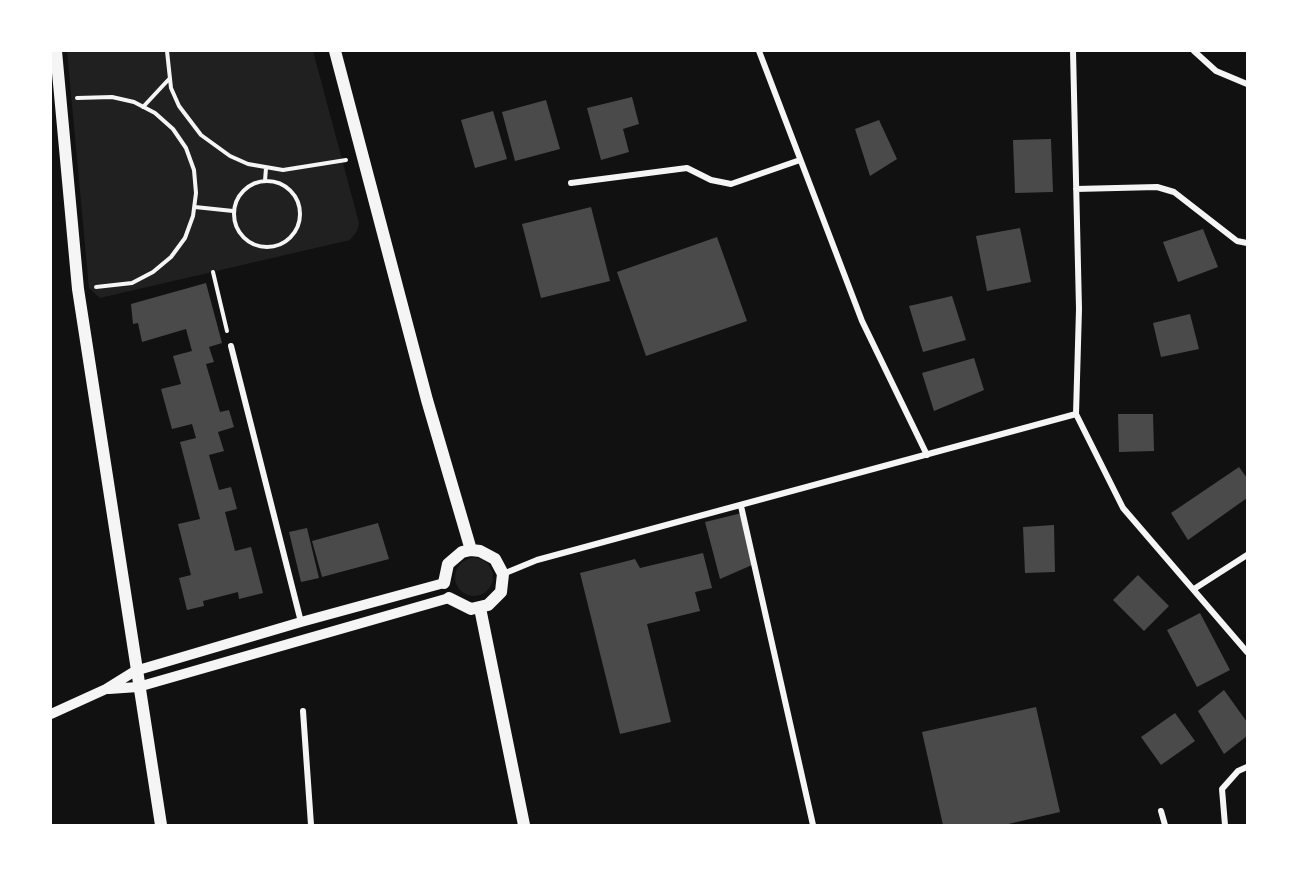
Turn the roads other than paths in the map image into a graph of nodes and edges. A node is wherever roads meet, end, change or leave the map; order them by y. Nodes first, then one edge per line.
1 (56, 51) edge
2 (335, 51) edge
3 (759, 51) edge
4 (1073, 51) edge
5 (1194, 51) edge
6 (1247, 84) edge
7 (800, 160) junction
8 (571, 183) dead end
9 (1076, 189) junction
10 (1247, 243) edge
11 (231, 346) road end
12 (1076, 414) junction
13 (927, 455) junction
14 (741, 507) junction
15 (471, 550) junction
16 (1247, 555) edge
17 (503, 574) junction
18 (444, 583) joint
19 (1194, 589) junction
20 (449, 598) joint
21 (480, 608) junction
22 (301, 622) junction
23 (1247, 652) edge
24 (135, 672) junction
25 (138, 687) junction
26 (106, 689) junction
27 (303, 711) dead end
28 (51, 714) edge
29 (1247, 767) edge
30 (1161, 811) dead end
31 (161, 825) edge
32 (310, 825) edge
33 (524, 825) edge
34 (813, 825) edge
35 (1165, 825) edge
36 (1225, 825) edge

1 - 24 main road
2 - 15 main road
3 - 7 street
4 - 9 street
5 - 6 street
7 - 8 street
7 - 13 street
9 - 10 street
9 - 12 street
11 - 22 street
12 - 13 street
12 - 19 street
13 - 14 street
14 - 17 street
14 - 34 street
15 - 17 main road
15 - 18 main road
16 - 19 street
17 - 21 main road
18 - 22 street
19 - 23 street
20 - 21 main road
20 - 25 street
21 - 33 main road
22 - 24 street
24 - 25 main road
24 - 26 street
25 - 26 street
25 - 31 main road
26 - 28 street
27 - 32 street
29 - 36 street
30 - 35 street

